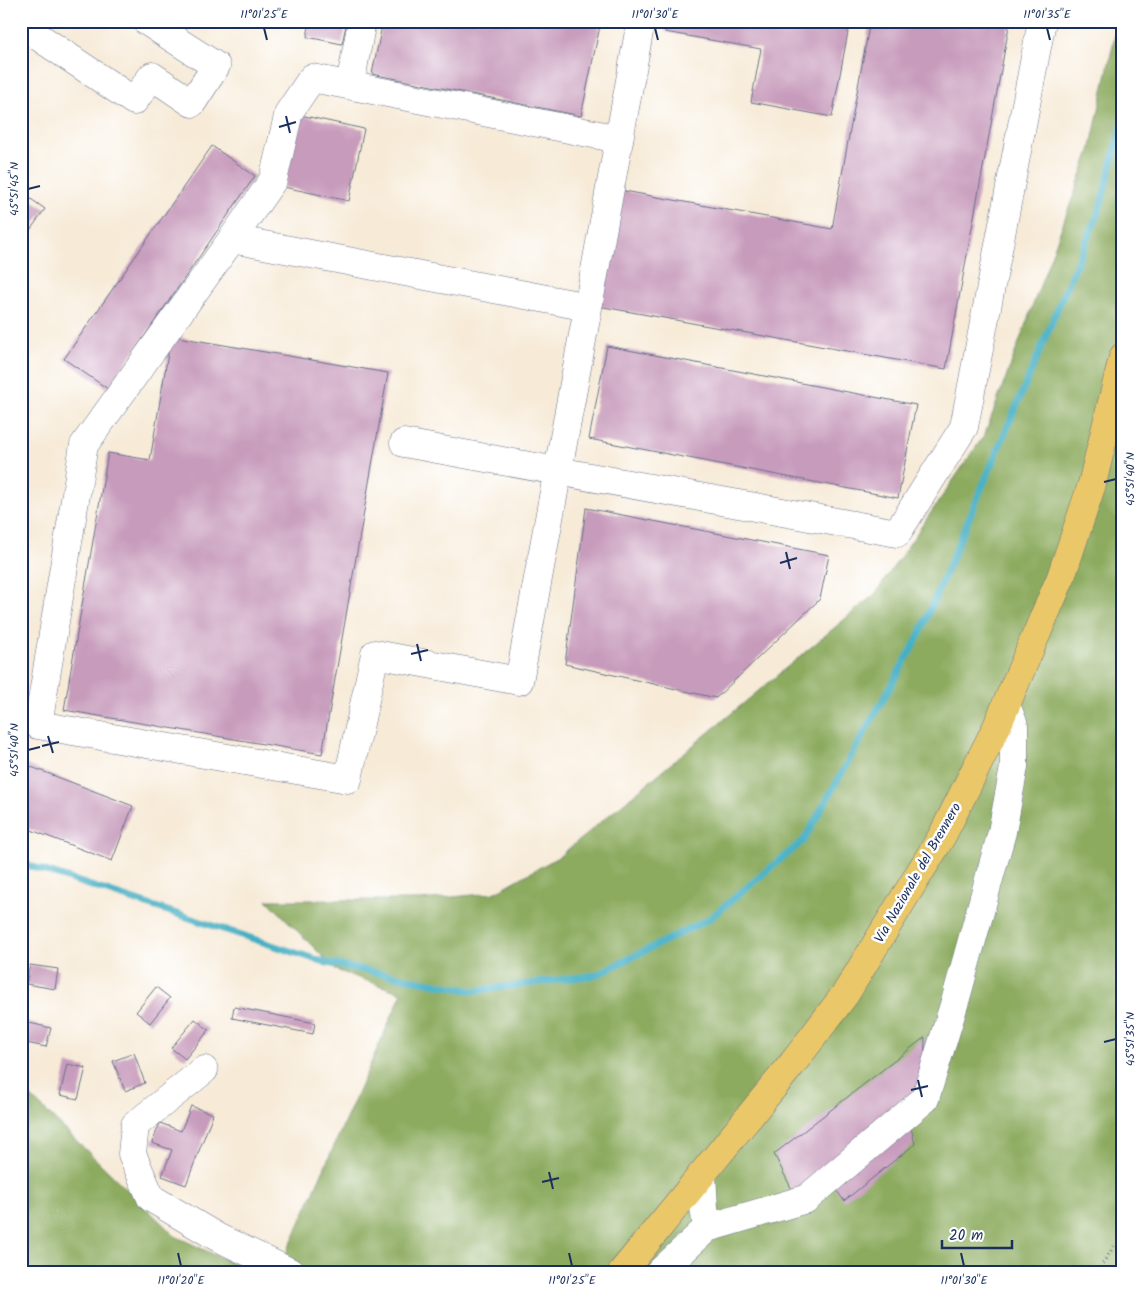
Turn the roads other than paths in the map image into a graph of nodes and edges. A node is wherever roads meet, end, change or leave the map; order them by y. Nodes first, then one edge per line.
1 (146, 21) edge
2 (362, 21) edge
3 (641, 21) edge
4 (1042, 21) edge
5 (21, 26) edge
6 (350, 85) junction
7 (619, 139) junction
8 (232, 239) junction
9 (588, 307) junction
10 (1123, 357) edge
11 (404, 443) dead end
12 (558, 471) junction
13 (1006, 706) junction
14 (204, 1070) dead end
15 (702, 1174) junction
16 (707, 1228) junction
17 (290, 1272) edge
18 (622, 1272) edge
19 (660, 1272) edge

1 - 5 street
2 - 6 street
3 - 7 street
4 - 12 street
6 - 7 street
6 - 8 street
7 - 9 street
8 - 9 street
8 - 12 street
9 - 12 street
10 - 13 main road, Via Nazionale del Brennero
11 - 12 street
13 - 15 main road, Via Nazionale del Brennero
13 - 16 street
14 - 17 street
15 - 16 street
15 - 18 main road, Via Nazionale del Brennero
16 - 19 street

